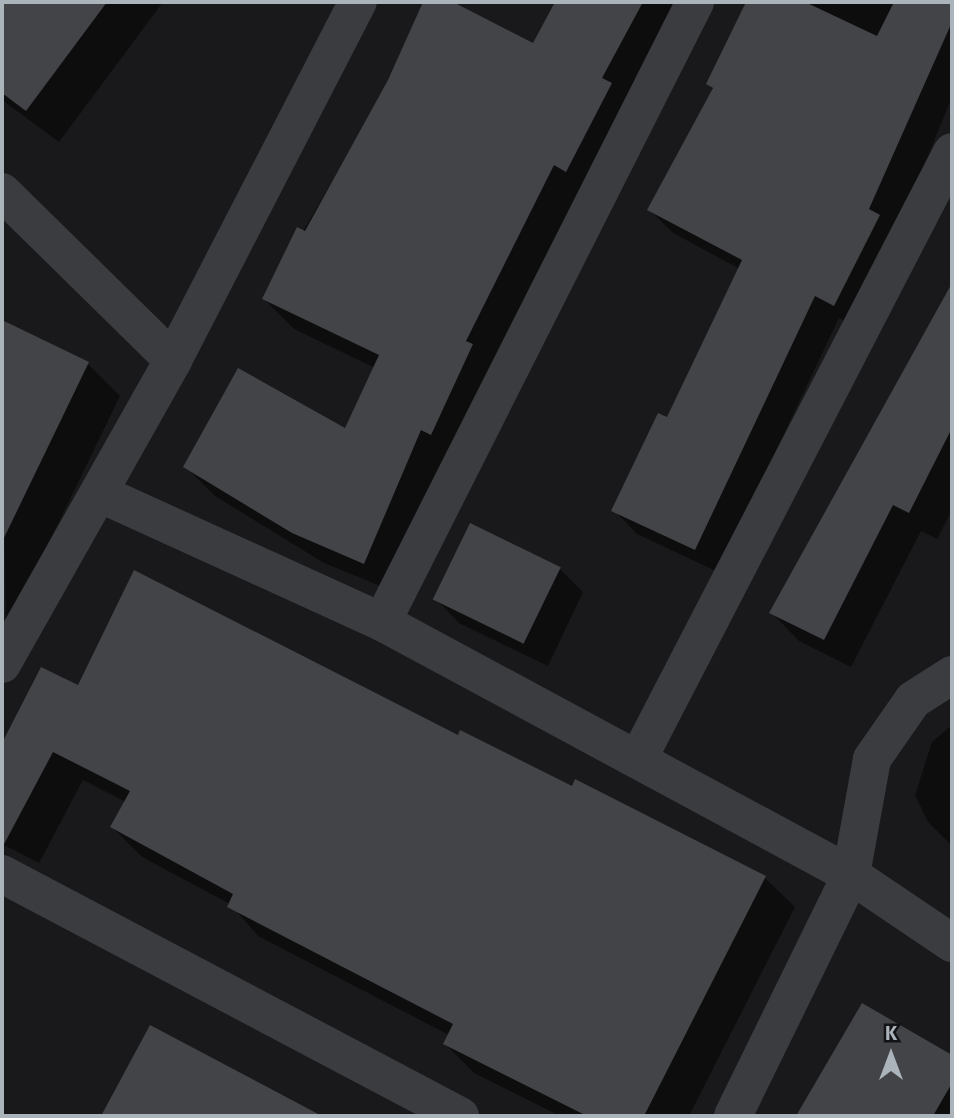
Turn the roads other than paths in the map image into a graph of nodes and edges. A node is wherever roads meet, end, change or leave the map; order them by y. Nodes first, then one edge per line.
1 (358, 2) edge
2 (695, 2) edge
3 (952, 152) edge
4 (2, 192) edge
5 (173, 360) junction
6 (101, 495) junction
7 (382, 622) junction
8 (2, 664) edge
9 (952, 675) edge
10 (639, 757) junction
11 (2, 874) edge
12 (851, 875) junction
13 (952, 943) edge
14 (460, 1116) edge
15 (733, 1116) edge

1 - 5 street
2 - 7 street
3 - 10 street
4 - 5 street
5 - 6 street
6 - 7 street
6 - 8 street
7 - 10 street
9 - 12 street
10 - 12 street
11 - 14 street
12 - 13 street
12 - 15 street

